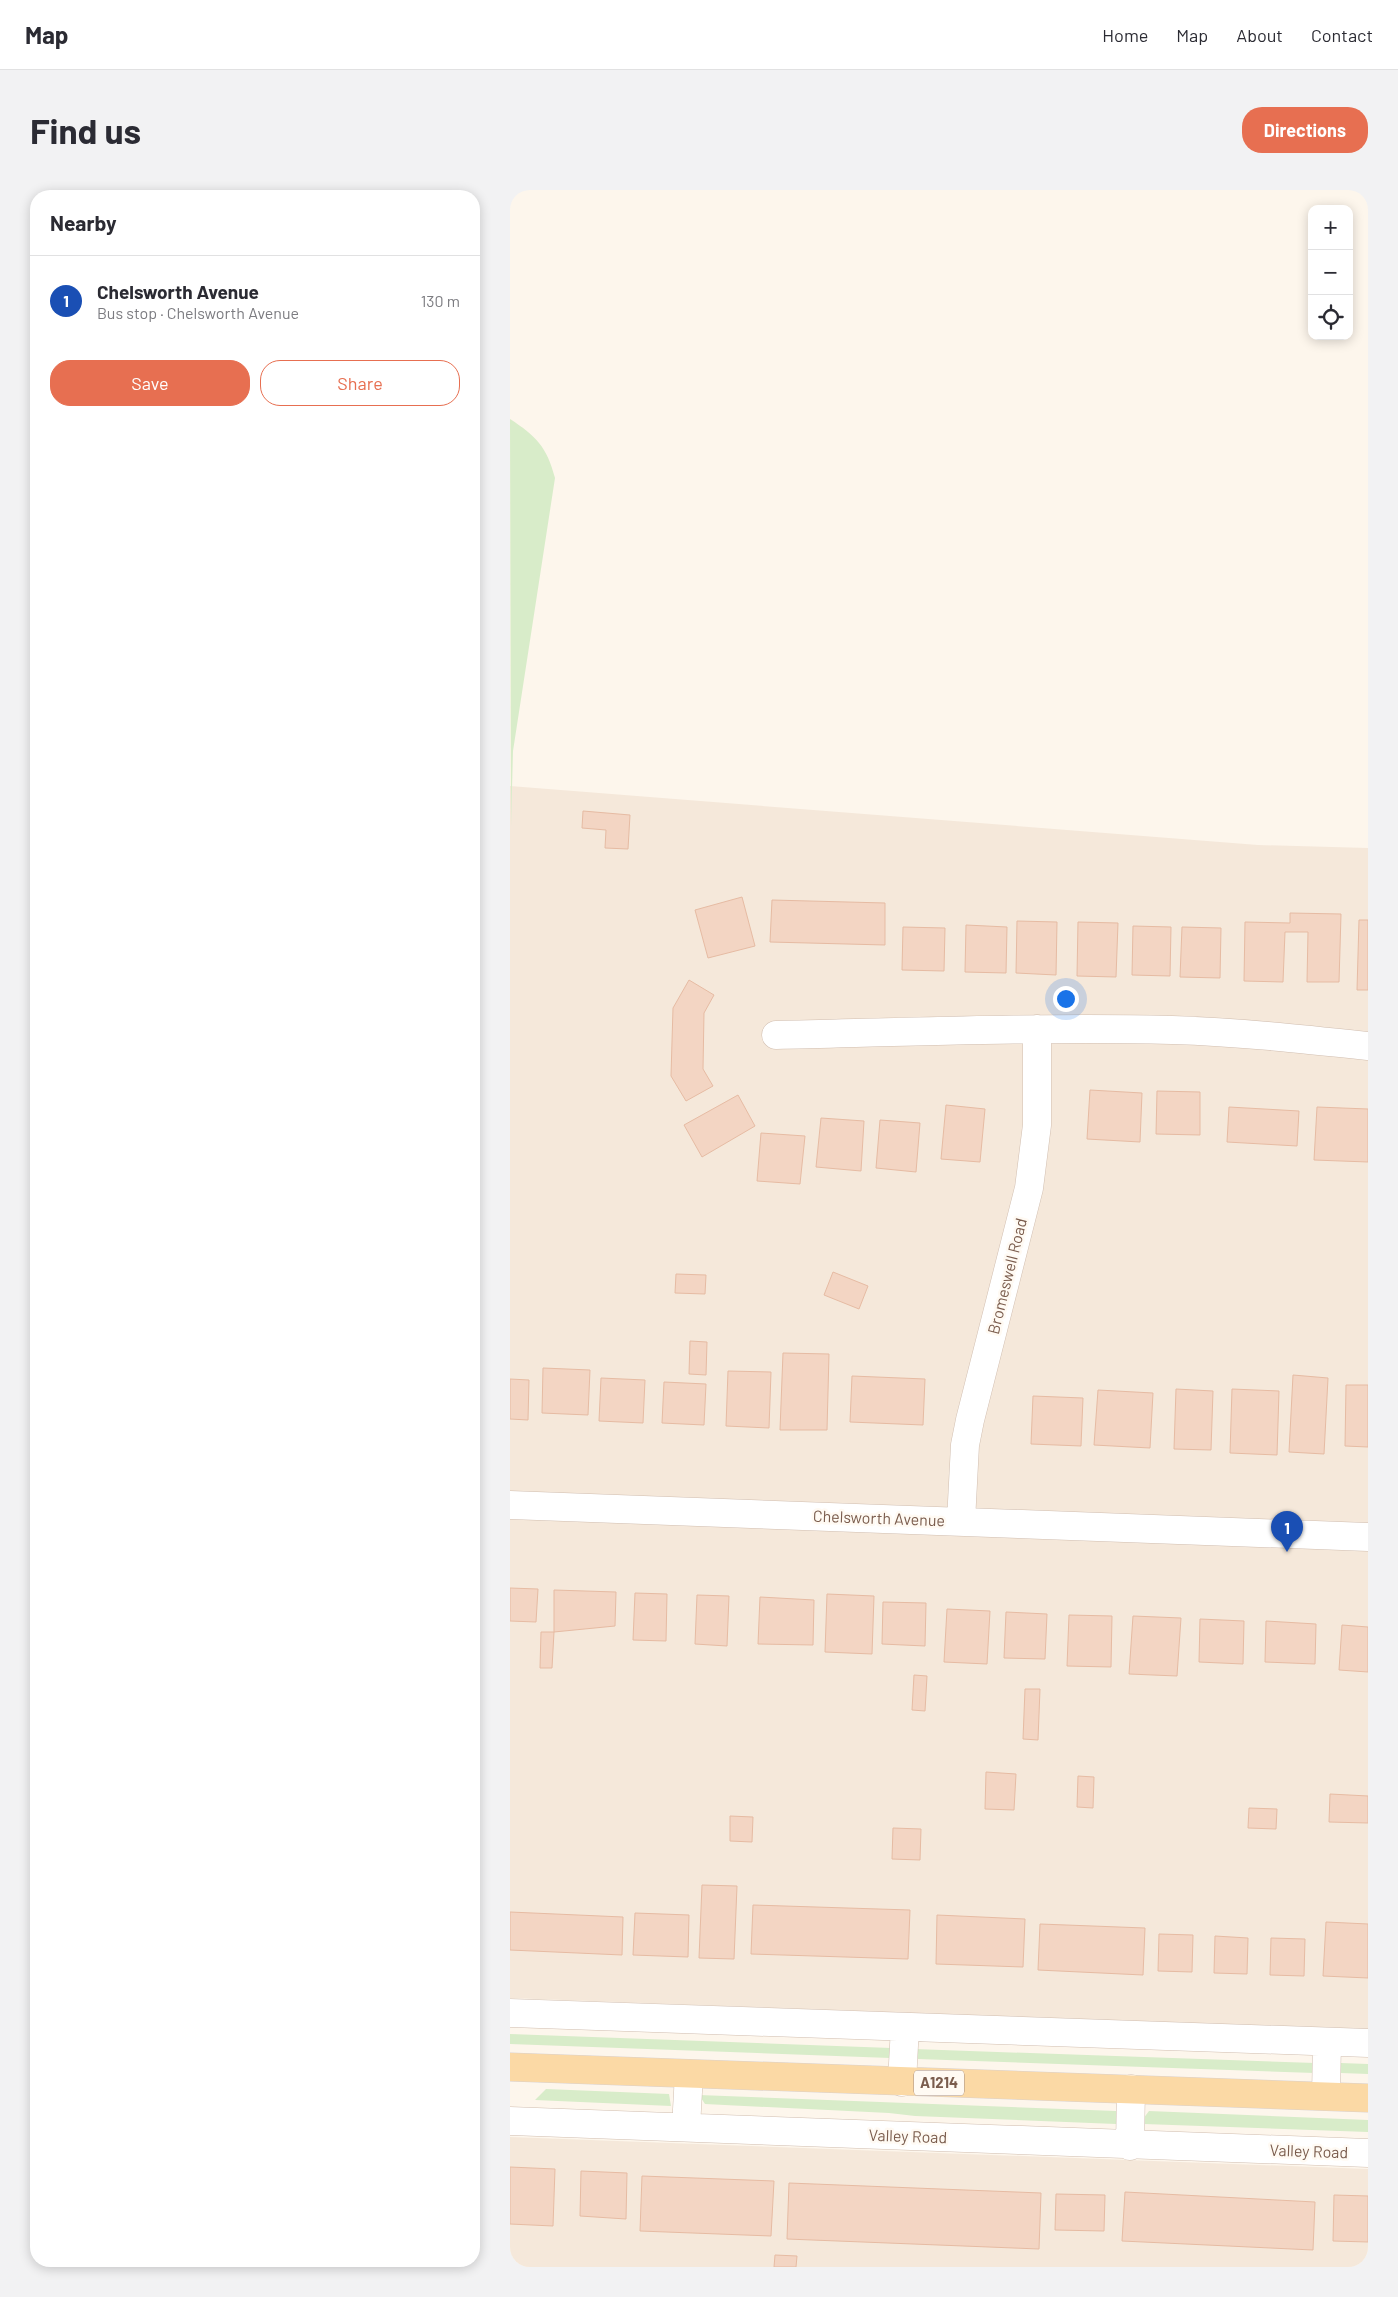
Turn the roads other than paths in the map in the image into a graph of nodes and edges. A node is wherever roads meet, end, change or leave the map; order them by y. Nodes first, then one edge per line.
1 (1037, 1029) junction
2 (776, 1035) dead end
3 (1368, 1046) edge
4 (510, 1505) edge
5 (961, 1521) junction
6 (1368, 1536) edge
7 (510, 2013) edge
8 (904, 2027) junction
9 (1327, 2042) junction
10 (1368, 2043) edge
11 (510, 2067) edge
12 (689, 2074) junction
13 (902, 2082) junction
14 (1131, 2089) junction
15 (1326, 2096) junction
16 (1368, 2098) edge
17 (510, 2121) edge
18 (686, 2127) junction
19 (1130, 2146) junction
20 (1368, 2153) edge

1 - 2 street
1 - 3 street
1 - 5 street, Bromeswell Road
4 - 5 street, Chelsworth Avenue
5 - 6 street, Chelsworth Avenue
7 - 8 street
8 - 9 street
8 - 13 street
9 - 10 street
9 - 15 street
11 - 12 main road, A1214
12 - 13 main road, A1214
12 - 18 street
13 - 14 main road, A1214
14 - 15 main road, A1214
14 - 19 street
15 - 16 main road, A1214
17 - 18 street, Valley Road
18 - 19 street, Valley Road
19 - 20 street, Valley Road

